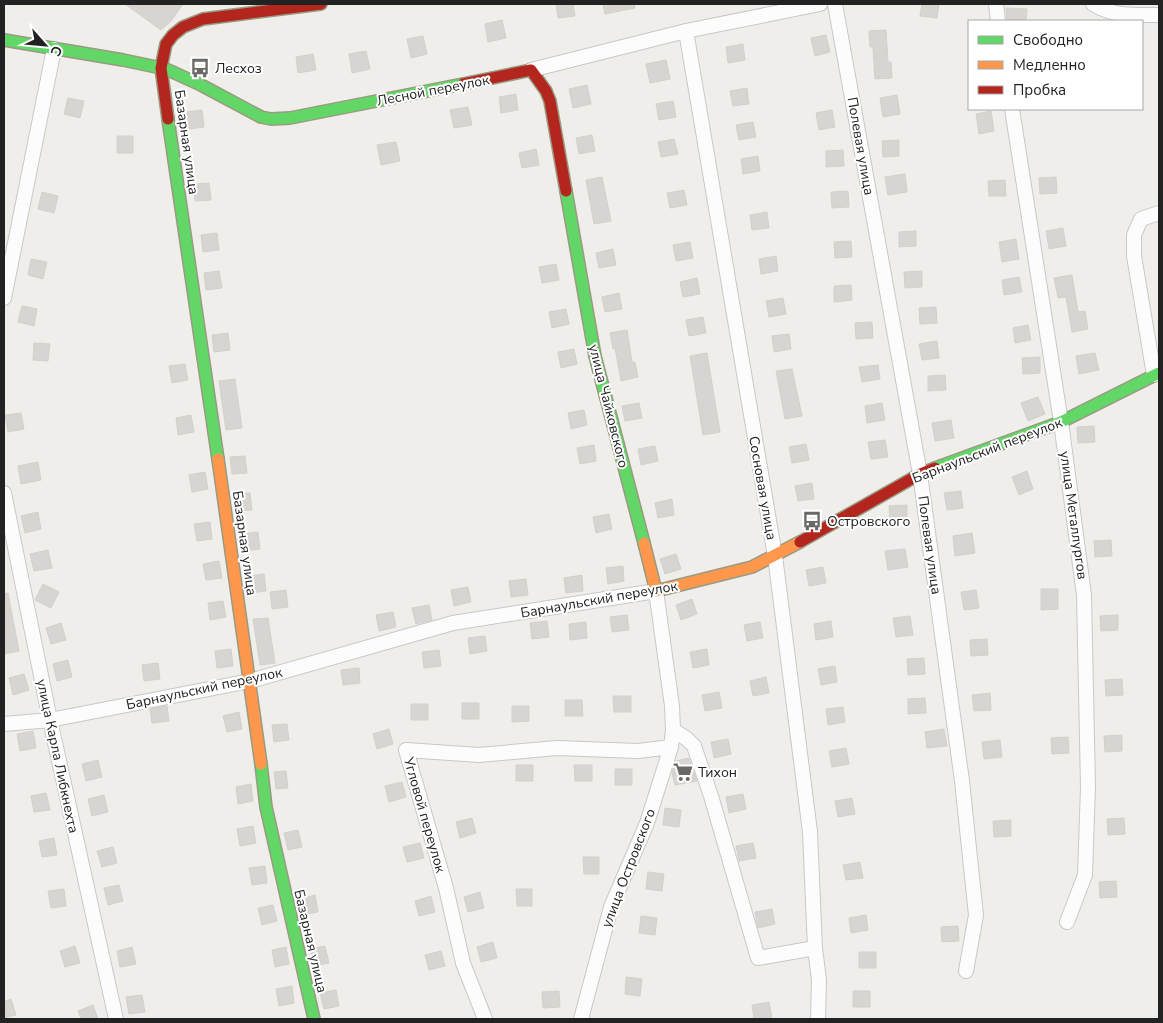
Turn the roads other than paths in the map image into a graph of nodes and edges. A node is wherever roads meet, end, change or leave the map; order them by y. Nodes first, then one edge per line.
1 (321, 4) edge
2 (820, 4) edge
3 (835, 4) edge
4 (996, 4) edge
5 (1094, 4) edge
6 (1159, 15) edge
7 (998, 20) edge
8 (686, 31) junction
9 (4, 40) edge
10 (54, 50) junction
11 (162, 68) junction
12 (531, 70) junction
13 (1012, 110) edge
14 (1159, 213) edge
15 (4, 298) edge
16 (1157, 374) edge
17 (1061, 422) junction
18 (920, 474) junction
19 (4, 492) edge
20 (775, 556) junction
21 (656, 591) junction
22 (250, 681) junction
23 (50, 720) junction
24 (4, 724) edge
25 (673, 730) junction
26 (671, 747) junction
27 (1066, 922) dead end
28 (815, 948) junction
29 (966, 971) dead end
30 (116, 1019) edge
31 (314, 1019) edge
32 (485, 1019) edge
33 (581, 1019) edge
34 (818, 1019) edge

1 - 11 street, Базарная улица
2 - 8 street, Лесной переулок
3 - 18 street, Полевая улица
4 - 7 street
5 - 6 street
8 - 12 street, Лесной переулок
8 - 20 street, Сосновая улица
9 - 10 street, Лесной переулок
10 - 11 street, Лесной переулок
10 - 15 street
11 - 12 street, Лесной переулок
11 - 22 street, Базарная улица
12 - 21 street, улица Чайковского
13 - 17 street, улица Металлургов
14 - 16 street
16 - 17 street, Барнаульский переулок
17 - 18 street, Барнаульский переулок
17 - 27 street, улица Металлургов
18 - 20 street, Барнаульский переулок
18 - 29 street, Полевая улица
19 - 23 street, улица Карла Либкнехта
20 - 21 street, Барнаульский переулок
20 - 28 street, Сосновая улица
21 - 22 street, Барнаульский переулок
21 - 25 street, улица Чайковского
22 - 23 street, Барнаульский переулок
22 - 31 street, Базарная улица
23 - 24 street, Барнаульский переулок
23 - 30 street, улица Карла Либкнехта
25 - 26 street, улица Чайковского
25 - 28 street
26 - 32 street, Угловой переулок
26 - 33 street, улица Островского
28 - 34 street, Сосновая улица

